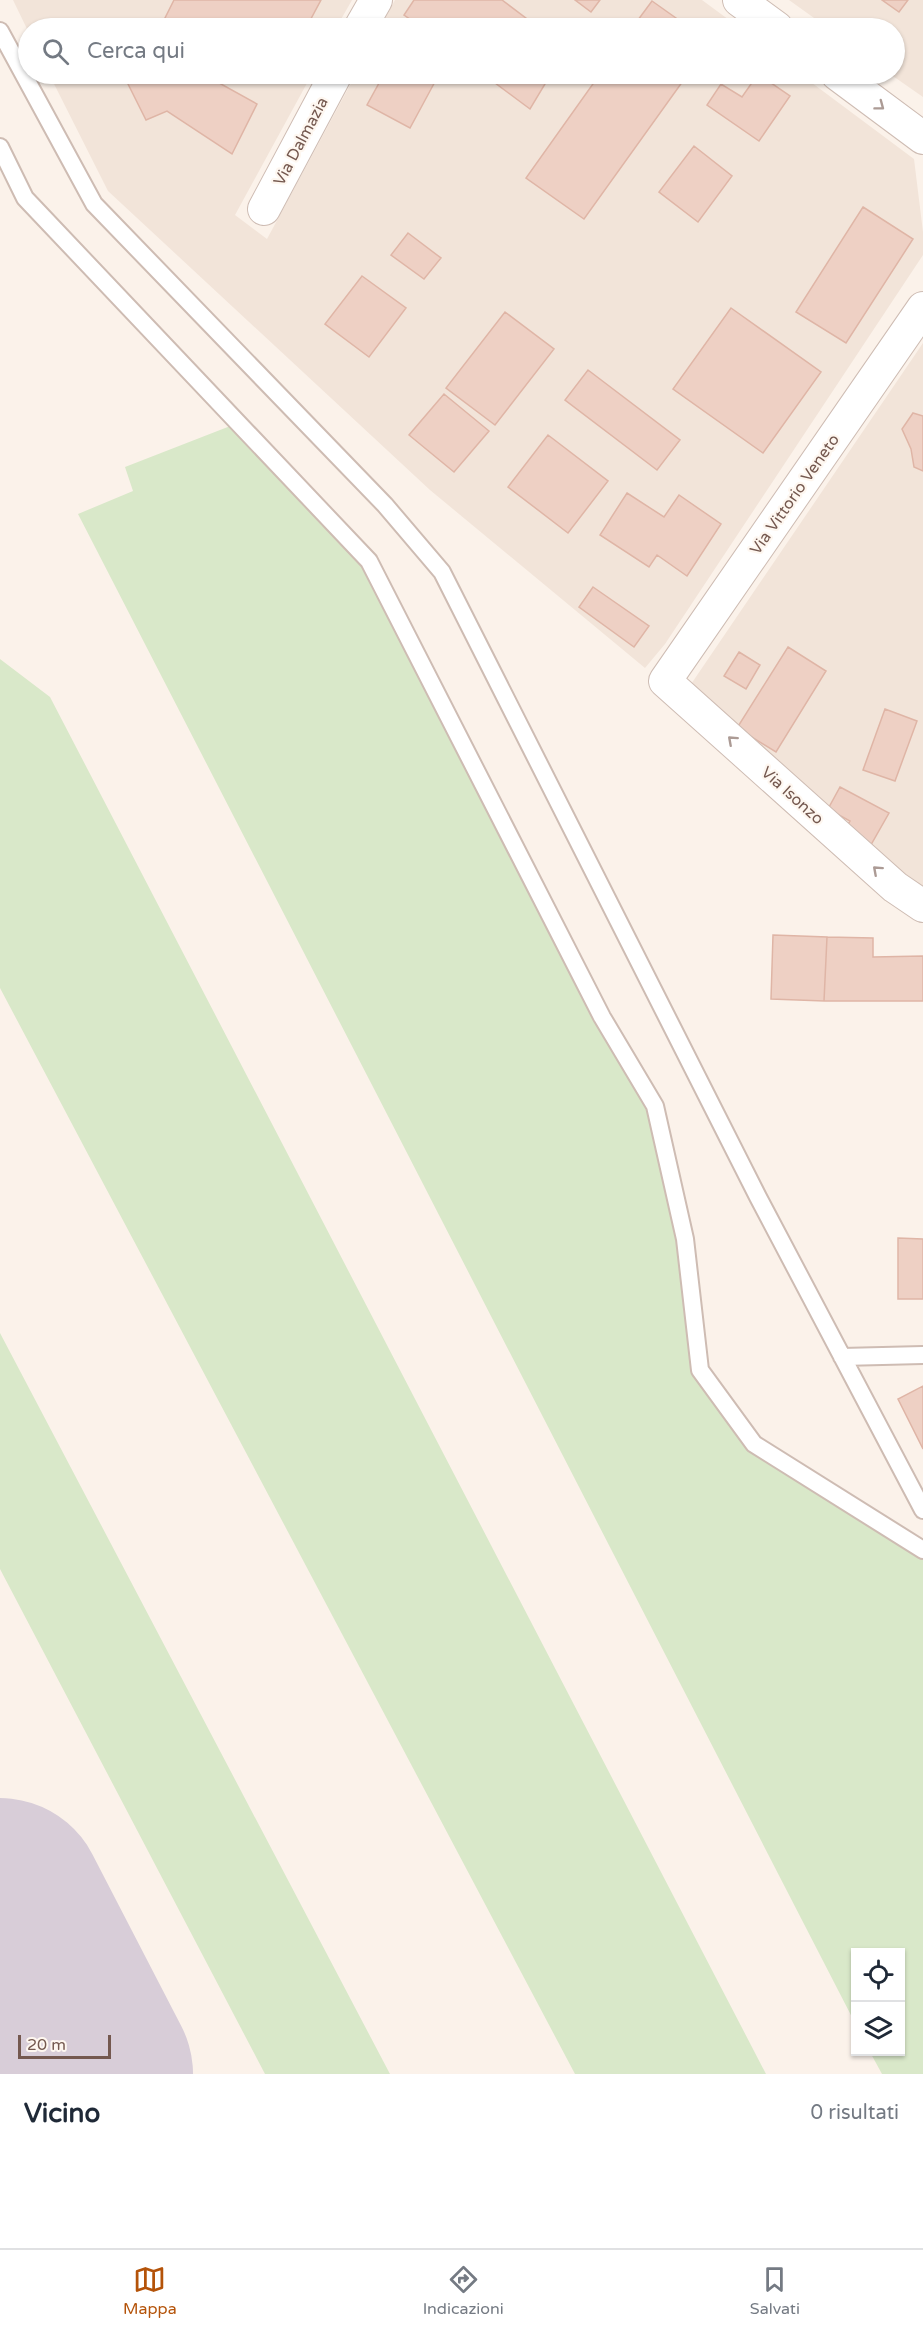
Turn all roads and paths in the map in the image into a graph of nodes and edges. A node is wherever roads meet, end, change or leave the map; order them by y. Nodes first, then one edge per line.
1 (376, 0) edge
2 (739, 0) edge
3 (366, 18) edge
4 (763, 18) edge
5 (0, 31) edge
6 (18, 64) edge
7 (29, 84) edge
8 (331, 84) edge
9 (850, 84) edge
10 (923, 138) edge
11 (0, 147) edge
12 (264, 209) dead end
13 (923, 309) edge
14 (665, 681) joint
15 (923, 906) edge
16 (923, 1355) edge
17 (842, 1357) junction
18 (923, 1510) edge
19 (923, 1550) edge

1 - 3 street
2 - 4 street
5 - 6 lane
7 - 17 lane
8 - 12 street, Via Dalmazia
9 -> 10 street
11 - 19 lane
13 - 14 street, Via Vittorio Veneto
15 -> 14 street, Via Isonzo
16 - 17 lane
17 - 18 lane

